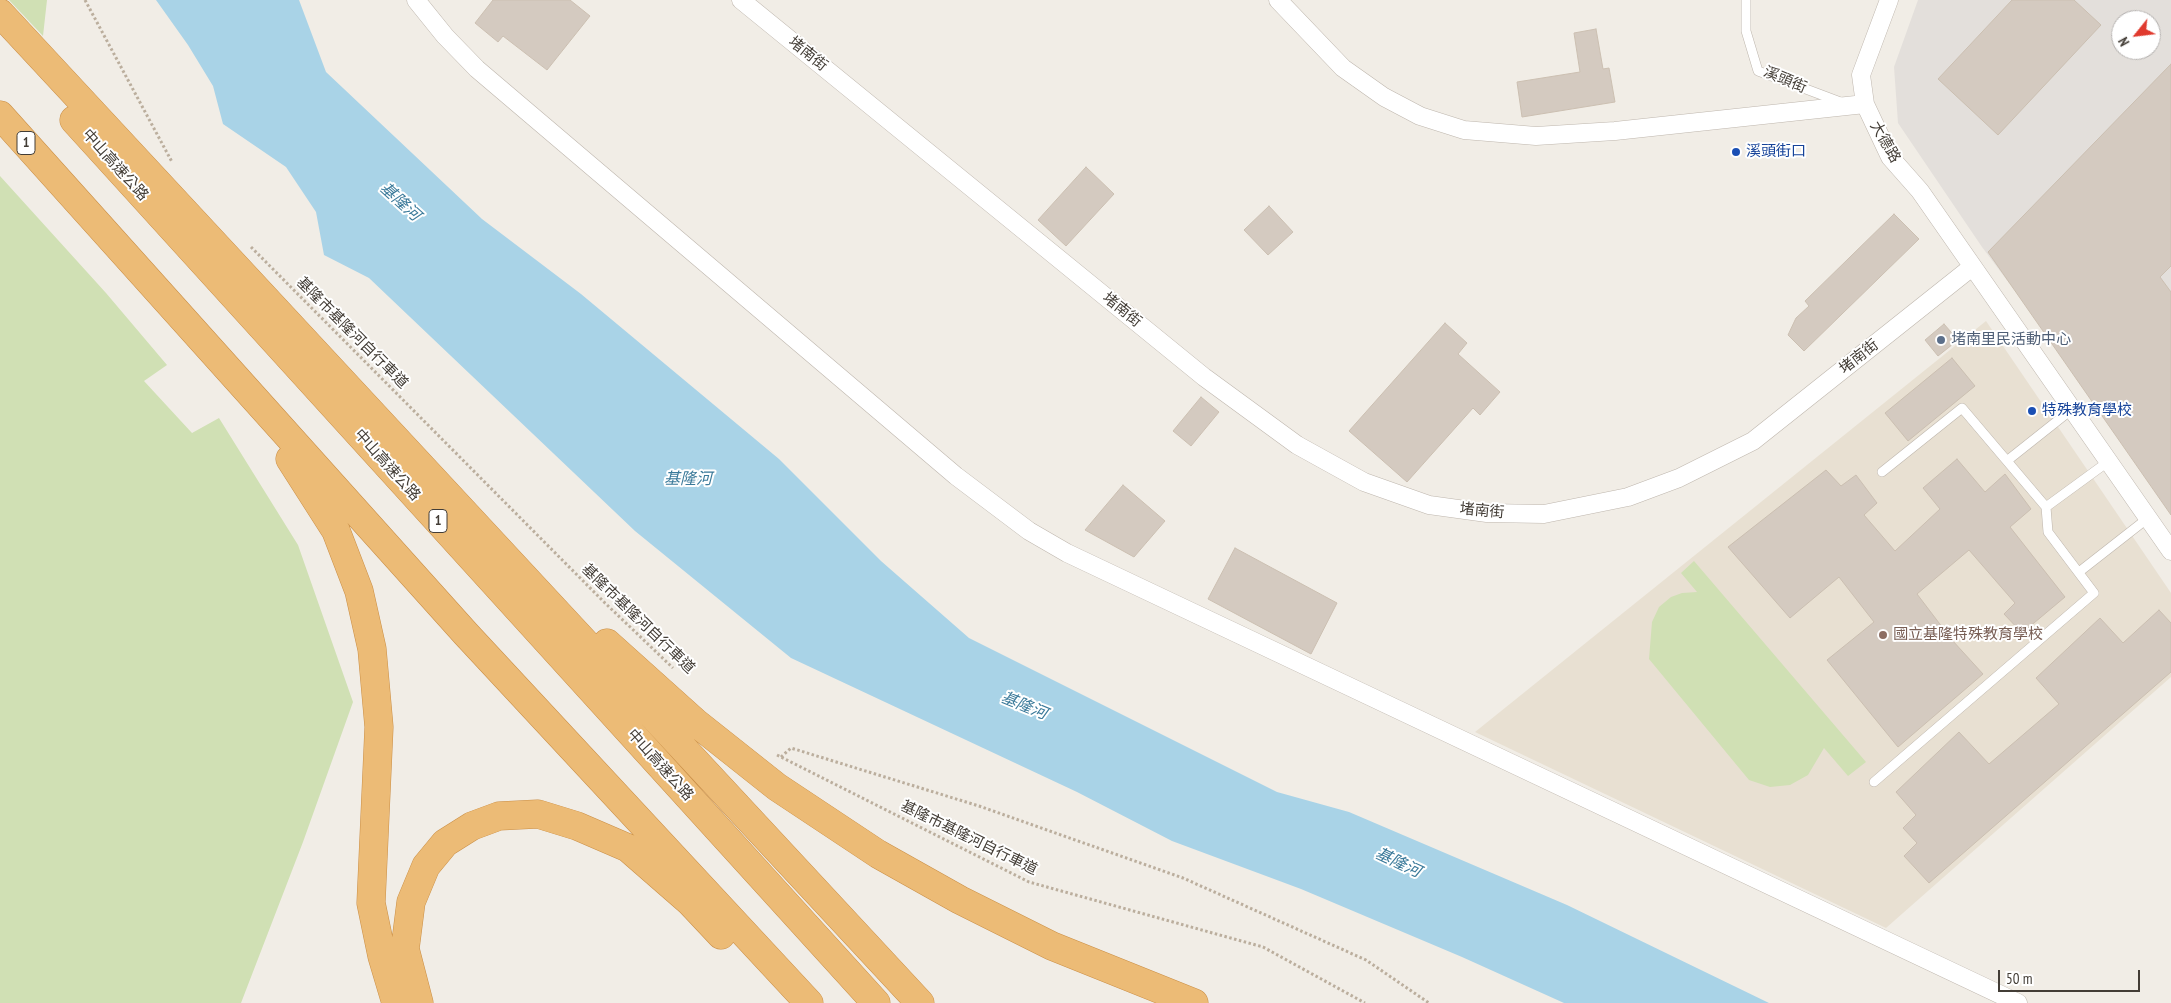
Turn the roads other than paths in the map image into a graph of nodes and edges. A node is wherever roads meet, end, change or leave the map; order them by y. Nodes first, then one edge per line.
1 (416, 0) edge
2 (741, 0) edge
3 (1278, 0) edge
4 (1746, 0) edge
5 (1889, 0) edge
6 (0, 13) edge
7 (0, 38) edge
8 (1857, 105) junction
9 (0, 115) edge
10 (51, 171) junction
11 (1972, 267) junction
12 (314, 350) junction
13 (2072, 410) junction
14 (2008, 460) junction
15 (2109, 461) junction
16 (1882, 472) dead end
17 (2046, 507) junction
18 (2148, 518) junction
19 (2171, 552) edge
20 (2079, 572) junction
21 (1874, 782) dead end
22 (396, 1003) edge
23 (419, 1003) edge
24 (798, 1003) edge
25 (809, 1003) edge
26 (876, 1003) edge
27 (920, 1003) edge
28 (1194, 1003) edge
29 (2018, 1003) edge

1 - 29 street
2 - 11 street, 堵南街
3 - 8 street
4 - 8 lane, 溪頭街
5 - 8 street, 大德路
6 - 12 highway
7 - 26 highway, 中山高速公路 / 1
8 - 11 street, 大德路
9 - 10 highway, 1
10 - 22 highway
10 - 25 highway, 1
11 - 13 street
12 - 27 highway
12 - 28 highway
13 - 14 lane
13 - 15 street
14 - 16 lane
14 - 17 lane
15 - 17 lane
15 - 18 street
17 - 20 lane
18 - 19 street
18 - 20 lane
20 - 21 lane
23 - 24 highway

